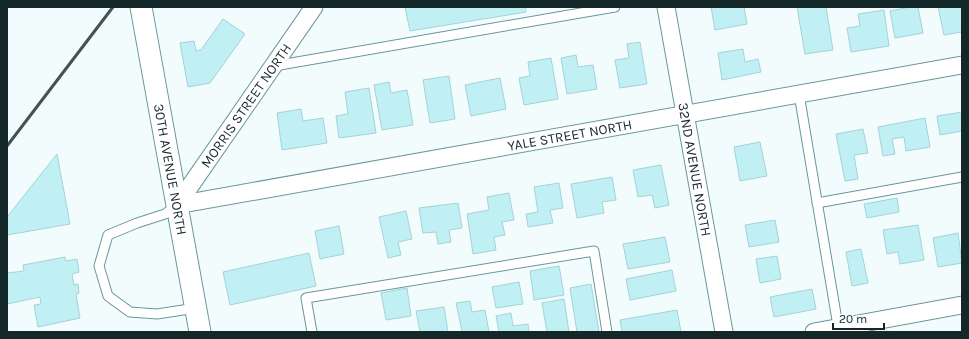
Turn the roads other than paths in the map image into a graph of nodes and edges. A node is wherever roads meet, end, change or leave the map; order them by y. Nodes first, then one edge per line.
1 (141, 7) edge
2 (314, 7) edge
3 (615, 7) edge
4 (666, 7) edge
5 (962, 65) edge
6 (273, 66) junction
7 (799, 94) junction
8 (685, 115) junction
9 (962, 177) edge
10 (817, 203) junction
11 (177, 205) junction
12 (962, 305) edge
13 (196, 308) junction
14 (839, 330) edge
15 (200, 332) edge
16 (312, 332) edge
17 (607, 332) edge
18 (724, 332) edge
19 (814, 332) edge

1 - 11 street, 30TH AVENUE NORTH
2 - 6 street, MORRIS STREET NORTH
3 - 6 lane
4 - 8 street, 32ND AVENUE NORTH
5 - 7 street, YALE STREET NORTH
6 - 11 street, MORRIS STREET NORTH
7 - 8 street, YALE STREET NORTH
7 - 10 lane
8 - 11 street, YALE STREET NORTH
8 - 18 street, 32ND AVENUE NORTH
9 - 10 lane
10 - 14 lane
11 - 13 street, 30TH AVENUE NORTH
11 - 13 lane
12 - 14 street
13 - 15 street, 30TH AVENUE NORTH
14 - 19 street
16 - 17 lane

